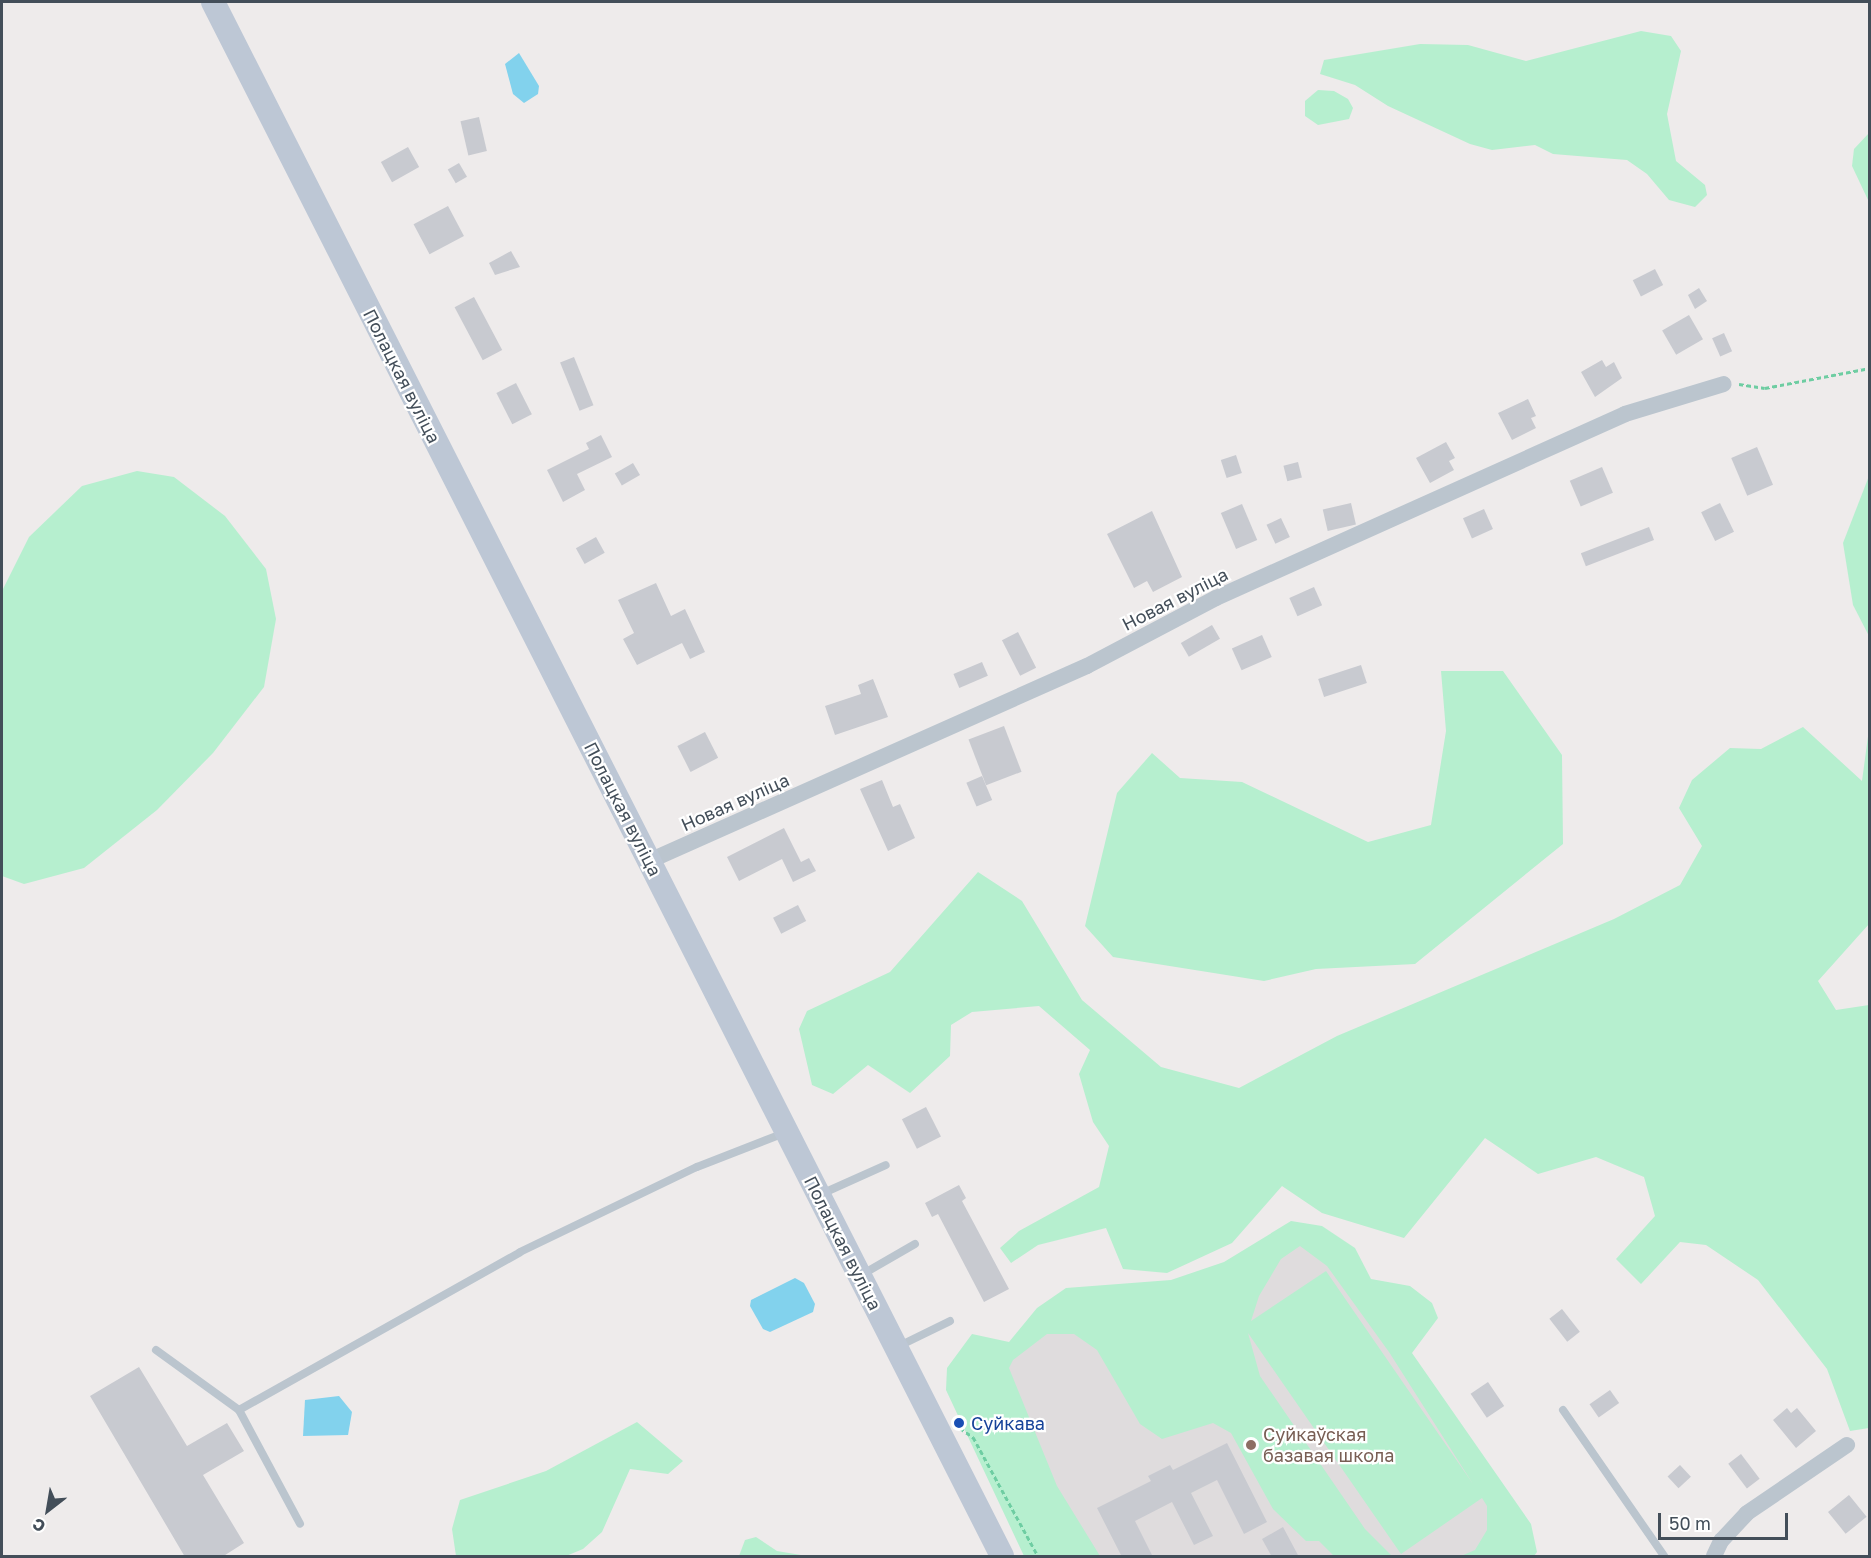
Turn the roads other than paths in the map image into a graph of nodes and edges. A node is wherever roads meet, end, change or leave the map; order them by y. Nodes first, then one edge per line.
1 (213, 2) edge
2 (1724, 384) road end
3 (649, 861) junction
4 (787, 1132) junction
5 (886, 1165) dead end
6 (819, 1196) junction
7 (915, 1244) dead end
8 (860, 1276) junction
9 (950, 1321) dead end
10 (896, 1347) junction
11 (156, 1350) dead end
12 (239, 1410) junction
13 (1563, 1410) dead end
14 (1847, 1445) dead end
15 (300, 1524) dead end
16 (1002, 1557) edge
17 (1664, 1557) edge
18 (1714, 1557) edge

1 - 3 main road, Полацкая вуліца
2 - 3 street, Новая вуліца
3 - 4 main road, Полацкая вуліца
4 - 6 main road, Полацкая вуліца
4 - 12 lane
5 - 6 lane
6 - 8 main road, Полацкая вуліца
7 - 8 lane
8 - 10 main road, Полацкая вуліца
9 - 10 lane
10 - 16 main road, Полацкая вуліца
11 - 12 lane
12 - 15 lane
13 - 17 lane
14 - 18 street

